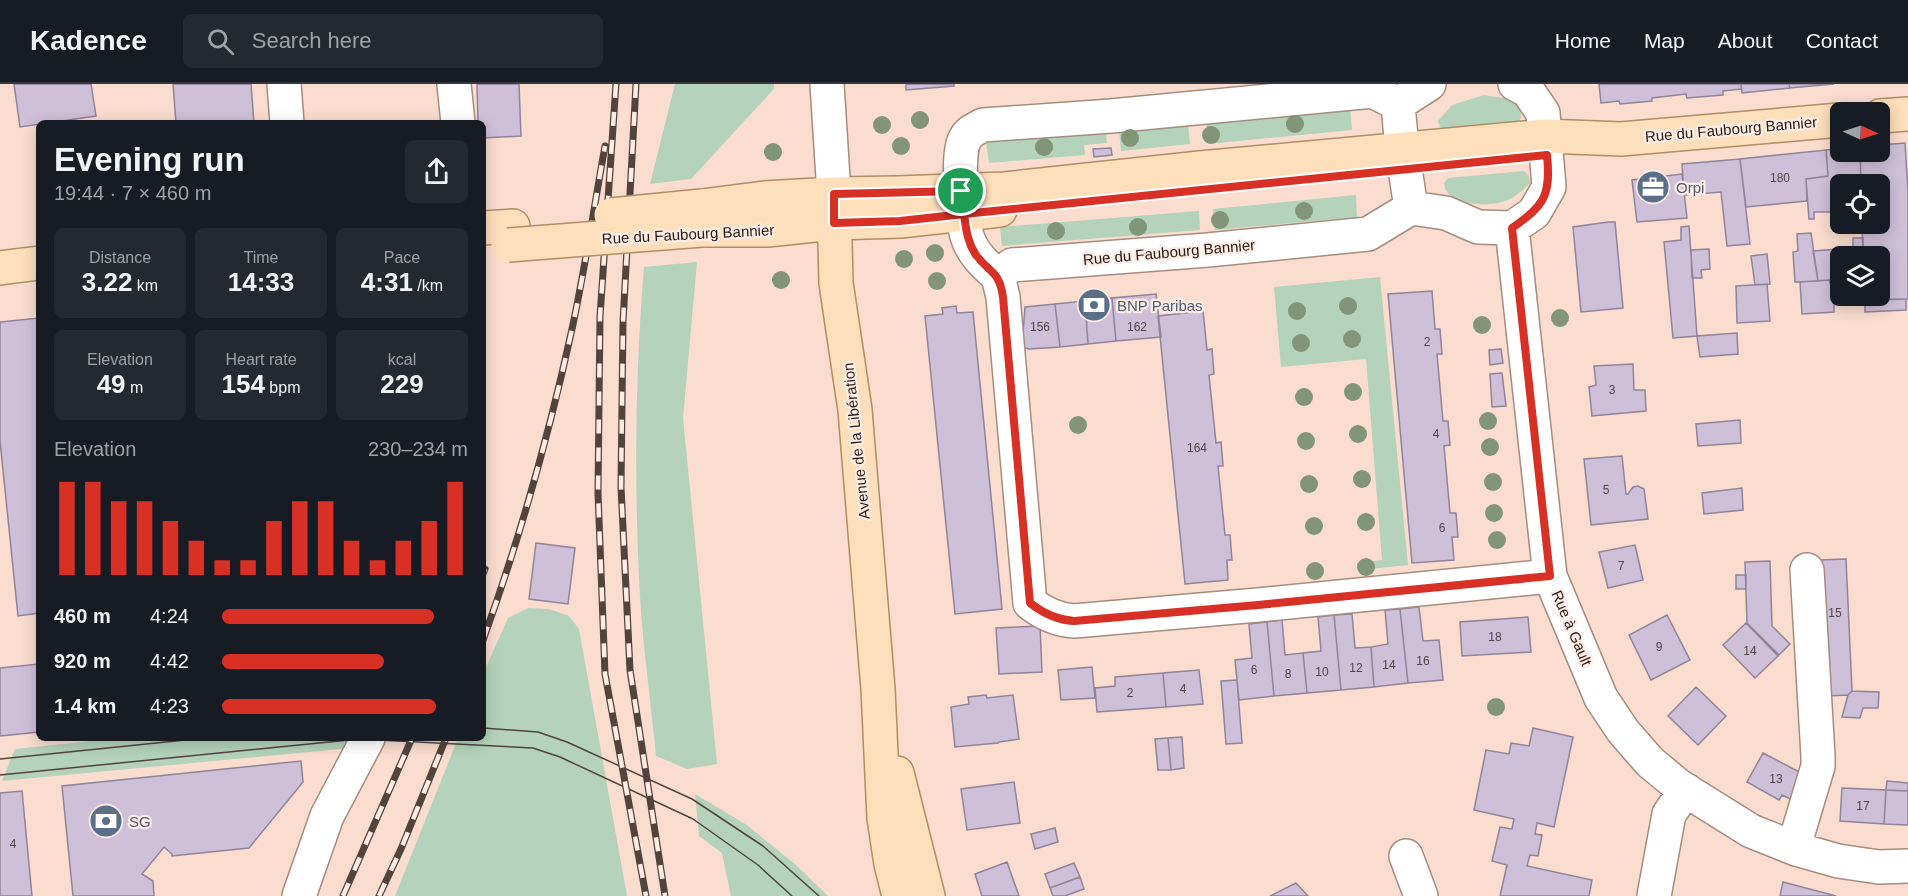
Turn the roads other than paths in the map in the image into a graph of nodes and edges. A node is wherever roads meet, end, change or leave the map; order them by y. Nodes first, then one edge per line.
1 (284, 84) edge
2 (454, 84) edge
3 (827, 84) edge
4 (1429, 84) edge
5 (1515, 84) edge
6 (1398, 104) junction
7 (1908, 114) edge
8 (1890, 115) edge
9 (286, 120) edge
10 (458, 120) edge
11 (1830, 121) edge
12 (1546, 145) junction
13 (1403, 159) junction
14 (963, 202) junction
15 (834, 208) junction
16 (1411, 208) junction
17 (1512, 228) junction
18 (497, 237) edge
19 (36, 263) edge
20 (0, 268) edge
21 (998, 276) junction
22 (36, 279) edge
23 (0, 284) edge
24 (1807, 570) dead end
25 (1550, 576) junction
26 (878, 689) junction
27 (366, 741) edge
28 (1686, 790) junction
29 (1796, 849) junction
30 (1406, 856) dead end
31 (1908, 866) edge
32 (299, 896) edge
33 (899, 896) edge
34 (928, 896) edge
35 (1421, 896) edge
36 (1654, 896) edge

1 - 9 street
2 - 10 street
3 - 15 street
4 - 6 street
5 - 12 street
6 - 13 street
6 - 14 street
7 - 8 main road
11 - 12 main road, Rue du Faubourg Bannier
12 - 13 main road, Rue du Faubourg Bannier
12 - 17 street
13 - 14 main road, Rue du Faubourg Bannier
13 - 16 street
14 - 15 main road, Rue du Faubourg Bannier
14 - 21 street
15 - 18 main road, Rue du Faubourg Bannier, bridge
15 - 26 main road, Avenue de la Libération
16 - 17 street
16 - 21 street, Rue du Faubourg Bannier
17 - 25 street, Rue à Gault
19 - 20 main road
21 - 25 street
22 - 23 main road
24 - 29 street
25 - 28 street, Rue à Gault
26 - 33 main road, Avenue de la Libération
26 - 34 main road, Avenue de la Libération
27 - 32 street
28 - 29 street, Rue à Gault
28 - 36 street
29 - 31 street, Rue à Gault
30 - 35 street

